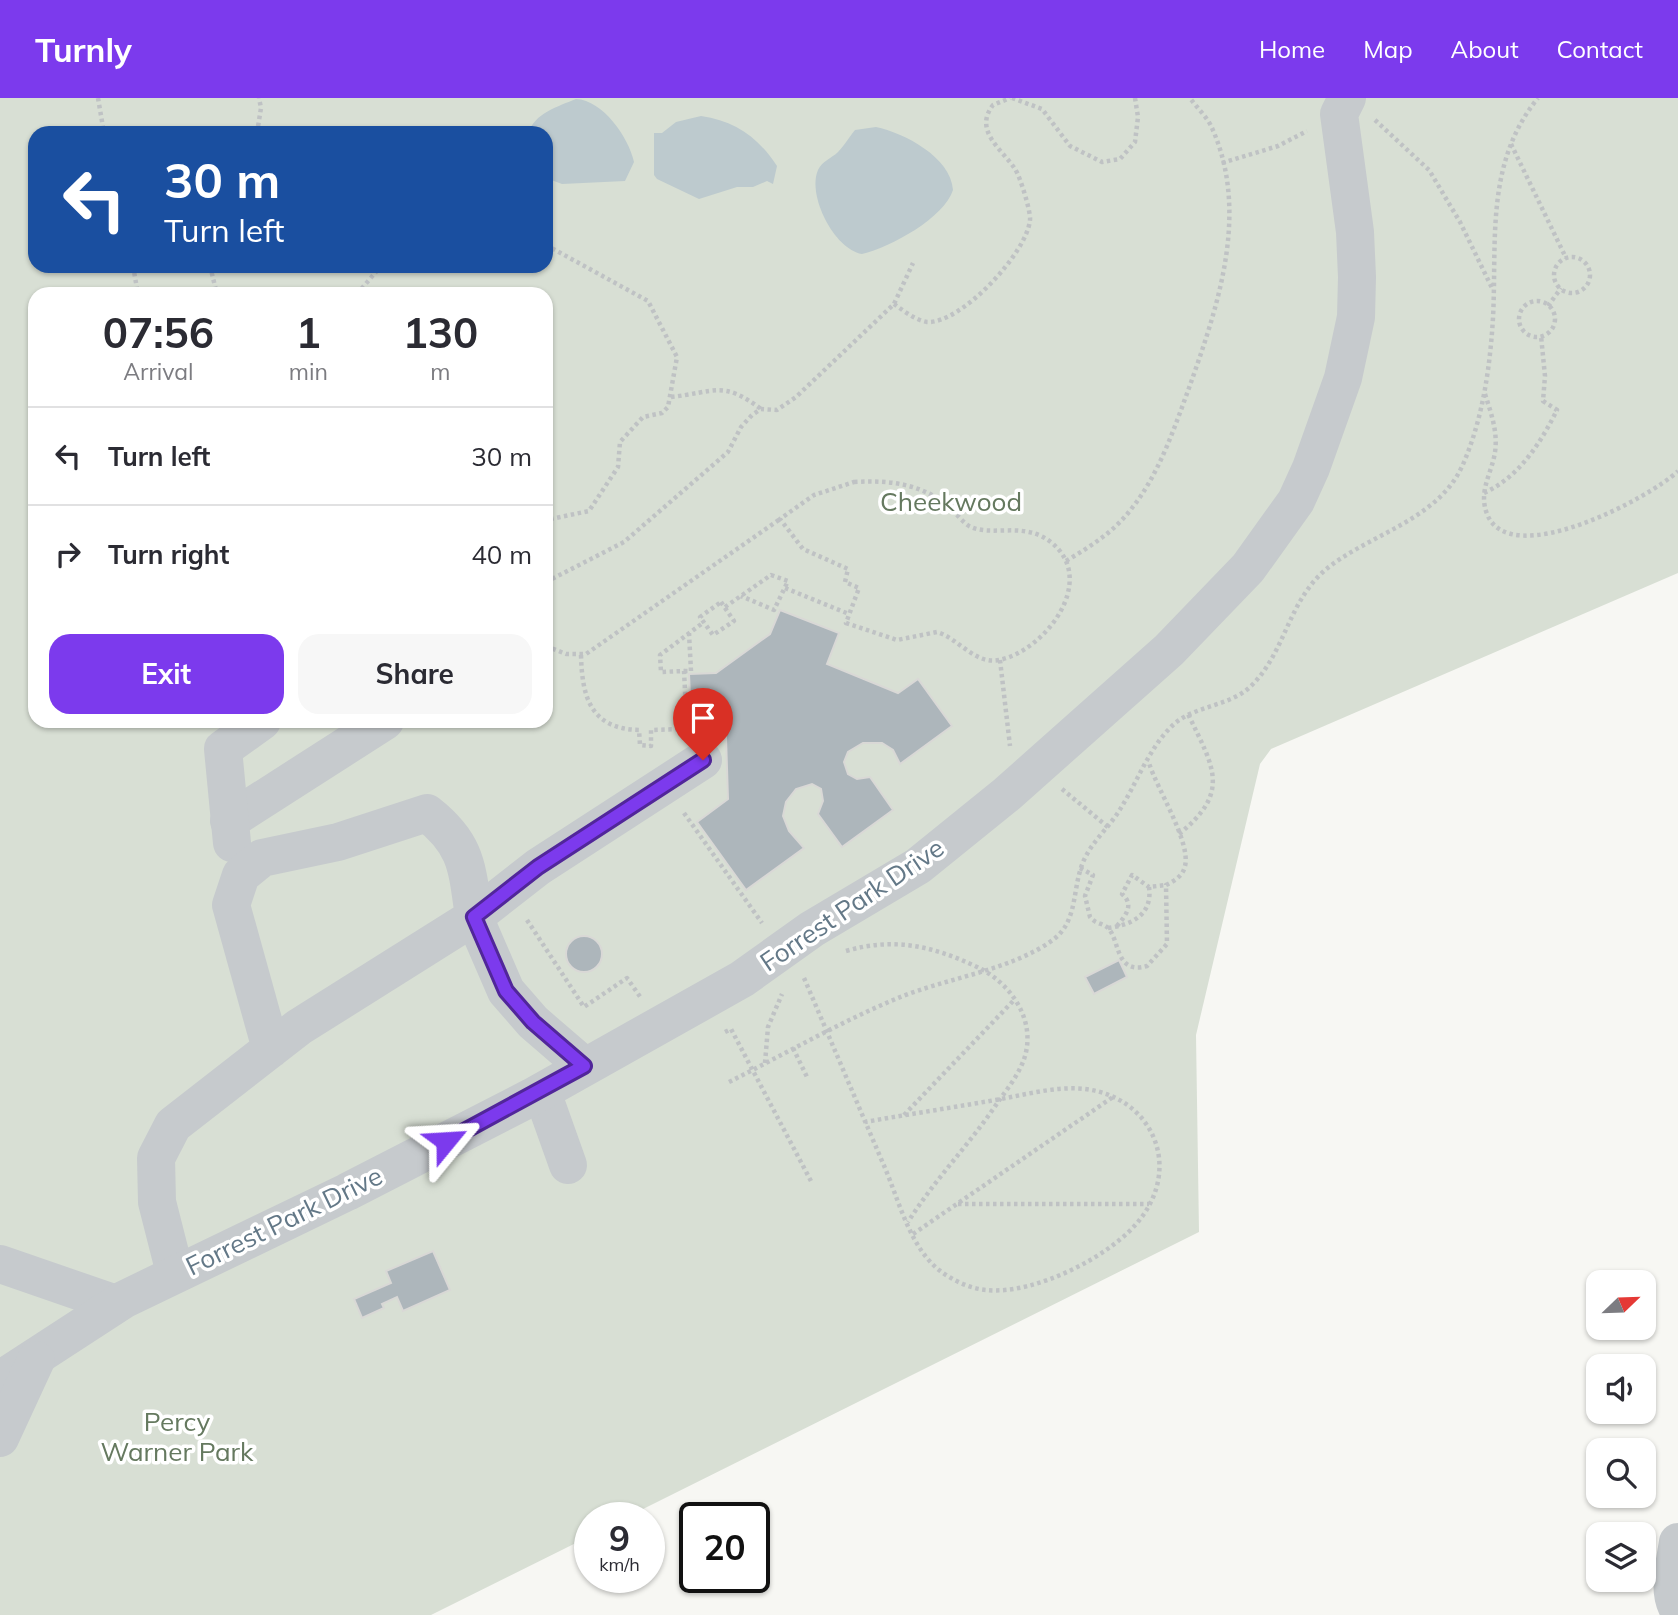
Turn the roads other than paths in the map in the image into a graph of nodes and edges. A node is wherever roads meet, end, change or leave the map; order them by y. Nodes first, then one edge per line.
1 (1340, 103) edge
2 (252, 728) edge
3 (374, 728) edge
4 (686, 761) road end
5 (229, 821) junction
6 (238, 883) junction
7 (474, 917) junction
8 (271, 1049) junction
9 (584, 1066) junction
10 (542, 1092) junction
11 (568, 1165) dead end
12 (0, 1264) edge
13 (175, 1273) junction
14 (116, 1304) junction
15 (36, 1360) junction
16 (0, 1380) edge
17 (0, 1438) edge
18 (1678, 1542) edge
19 (1678, 1609) edge

1 - 9 lane, Forrest Park Drive
2 - 5 lane
3 - 5 lane
4 - 7 lane
5 - 6 lane
6 - 7 lane
6 - 8 lane
7 - 8 lane
7 - 9 lane
8 - 13 lane
9 - 10 lane, Forrest Park Drive
10 - 11 lane
10 - 13 lane, Forrest Park Drive
12 - 14 lane
13 - 14 lane, Forrest Park Drive
14 - 15 lane, Forrest Park Drive
15 - 16 lane, Forrest Park Drive
15 - 17 lane
18 - 19 lane

